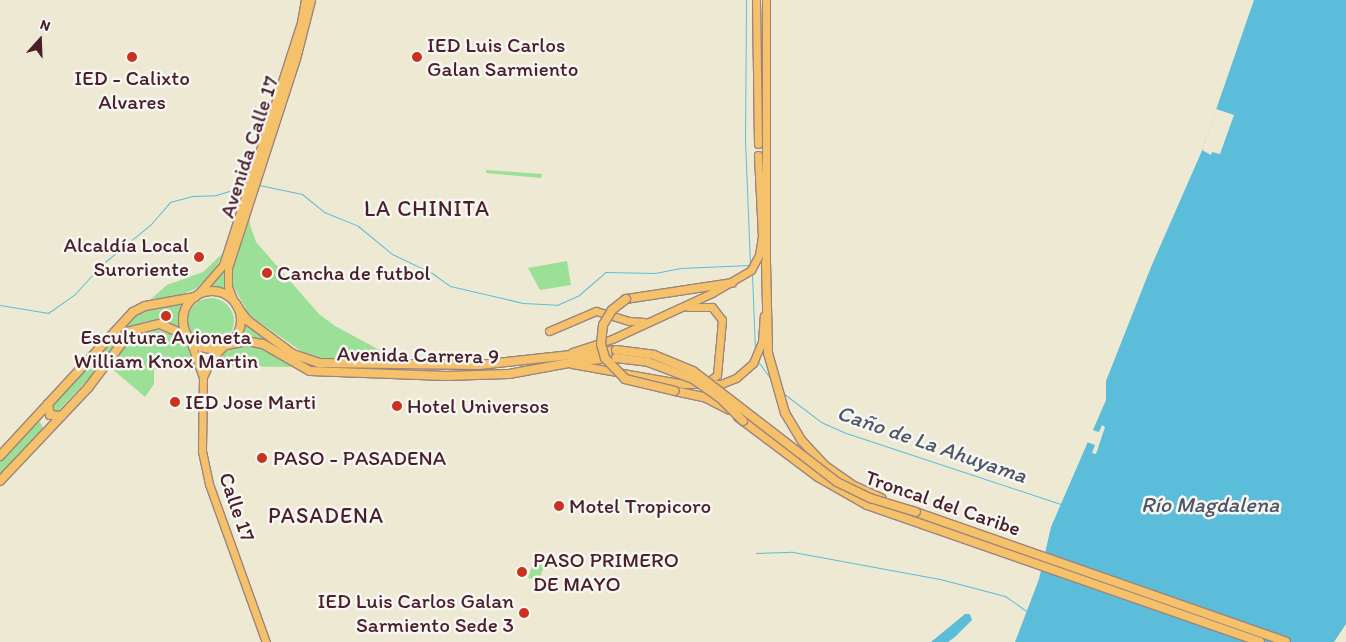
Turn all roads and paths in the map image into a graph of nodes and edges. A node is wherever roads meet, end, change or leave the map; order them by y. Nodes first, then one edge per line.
1 (305, 0) edge
2 (311, 0) edge
3 (756, 0) edge
4 (766, 0) edge
5 (758, 144) dead end
6 (758, 156) dead end
7 (251, 185) junction
8 (766, 262) junction
9 (735, 281) junction
10 (196, 296) junction
11 (237, 306) junction
12 (678, 309) junction
13 (620, 318) junction
14 (648, 322) junction
15 (549, 331) dead end
16 (617, 336) junction
17 (189, 338) junction
18 (226, 346) junction
19 (563, 354) junction
20 (616, 354) junction
21 (564, 364) junction
22 (203, 377) junction
23 (702, 386) junction
24 (48, 404) junction
25 (61, 416) junction
26 (743, 421) junction
27 (0, 456) edge
28 (0, 481) edge
29 (916, 512) junction
30 (266, 642) edge
31 (1260, 642) edge
32 (1286, 642) edge

1 - 7 main road, Avenida Calle 17
2 - 7 main road, Avenida Calle 17
3 - 5 main road
4 - 8 main road
6 - 9 main road
7 - 10 main road, Avenida Calle 17
7 - 11 main road, Avenida Calle 17
8 - 23 main road
8 - 29 highway, bridge
9 - 12 main road
9 - 26 highway, bridge
10 - 11 highway
10 - 17 highway
10 - 24 highway
11 - 18 highway
11 - 19 highway, Avenida Carrera 9
12 - 14 main road
12 - 23 main road
13 - 14 main road
13 - 15 main road
13 - 16 main road
14 - 16 main road
16 - 19 main road
17 - 18 highway
17 - 22 main road, Calle 17
17 - 25 highway
18 - 21 highway, Avenida Carrera 9
18 - 22 main road, Calle 17
19 - 20 highway, Avenida Carrera 9
20 - 21 highway, Avenida Carrera 9
20 - 26 highway, Troncal del Caribe, bridge
20 - 29 highway, Troncal del Caribe, bridge
21 - 23 main road
22 - 30 main road, Calle 17
24 - 25 highway
24 - 27 highway
25 - 28 highway
26 - 31 highway, Troncal del Caribe
29 - 32 highway, Troncal del Caribe

